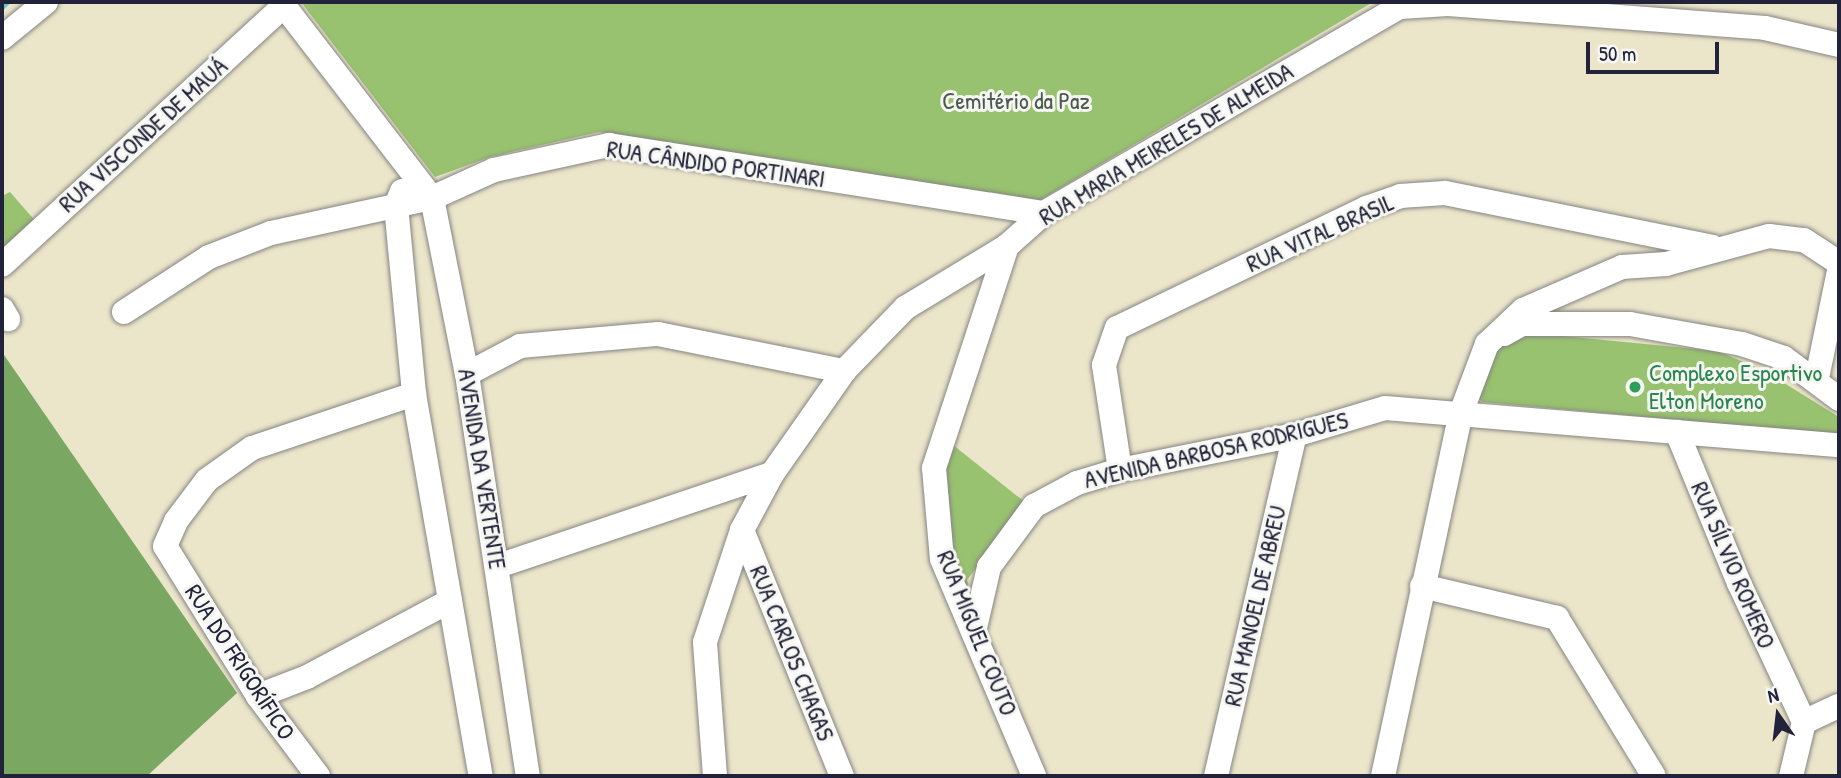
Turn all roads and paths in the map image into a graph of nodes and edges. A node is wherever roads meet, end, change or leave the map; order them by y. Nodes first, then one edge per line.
1 (46, 2) edge
2 (282, 4) edge
3 (1401, 4) edge
4 (2, 38) edge
5 (1839, 45) edge
6 (412, 169) junction
7 (432, 198) junction
8 (396, 205) junction
9 (1044, 213) junction
10 (1007, 246) junction
11 (1717, 248) junction
12 (1839, 263) edge
13 (2, 265) edge
14 (1839, 271) edge
15 (124, 312) dead end
16 (1487, 344) junction
17 (844, 372) junction
18 (467, 374) junction
19 (1817, 378) junction
20 (414, 394) junction
21 (1839, 399) edge
22 (1461, 413) junction
23 (1677, 432) junction
24 (1295, 435) junction
25 (1839, 445) edge
26 (1120, 470) junction
27 (772, 474) junction
28 (742, 530) junction
29 (498, 566) junction
30 (1422, 586) junction
31 (450, 601) junction
32 (974, 632) junction
33 (258, 696) junction
34 (1839, 706) edge
35 (1804, 722) junction
36 (318, 776) edge
37 (481, 776) edge
38 (527, 776) edge
39 (715, 776) edge
40 (842, 776) edge
41 (1034, 776) edge
42 (1216, 776) edge
43 (1383, 776) edge
44 (1654, 776) edge
45 (1791, 776) edge

1 - 4 street
2 - 6 street, AVENIDA DA VERTENTE
2 - 13 street, RUA VISCONDE DE MAUÁ
3 - 5 street, RUA MARIA MEIRELES DE ALMEIDA
3 - 9 street, RUA MARIA MEIRELES DE ALMEIDA
6 - 7 street, AVENIDA DA VERTENTE
6 - 8 street
7 - 8 street, RUA CÂNDIDO PORTINARI
7 - 9 street, RUA CÂNDIDO PORTINARI
7 - 18 street, AVENIDA DA VERTENTE
8 - 15 street, RUA CÂNDIDO PORTINARI
8 - 20 street
9 - 10 street, RUA MARIA MEIRELES DE ALMEIDA
10 - 17 street, RUA MARIA MEIRELES DE ALMEIDA
10 - 32 street, RUA MIGUEL COUTO
11 - 12 street
11 - 16 street
11 - 26 street, RUA VITAL BRASIL
14 - 19 street
16 - 19 street
16 - 22 street
17 - 18 street
17 - 27 street, RUA MARIA MEIRELES DE ALMEIDA
18 - 29 street, AVENIDA DA VERTENTE
19 - 21 street
20 - 31 street
20 - 33 street, RUA DO FRIGORÍFICO
22 - 23 street, AVENIDA BARBOSA RODRIGUES
22 - 24 street, AVENIDA BARBOSA RODRIGUES
22 - 30 street
23 - 25 street, AVENIDA BARBOSA RODRIGUES
23 - 35 street, RUA SÍLVIO ROMERO
24 - 26 street, AVENIDA BARBOSA RODRIGUES
24 - 42 street, RUA MANOEL DE ABREU
26 - 32 street, AVENIDA BARBOSA RODRIGUES
27 - 28 street, RUA MARIA MEIRELES DE ALMEIDA
27 - 29 street
28 - 39 street, RUA MARIA MEIRELES DE ALMEIDA
28 - 40 street, RUA CARLOS CHAGAS
29 - 38 street, AVENIDA DA VERTENTE
30 - 43 street
30 - 44 street
31 - 33 street
31 - 37 street
32 - 41 street, RUA MIGUEL COUTO
33 - 36 street, RUA DO FRIGORÍFICO
34 - 35 street
35 - 45 street

